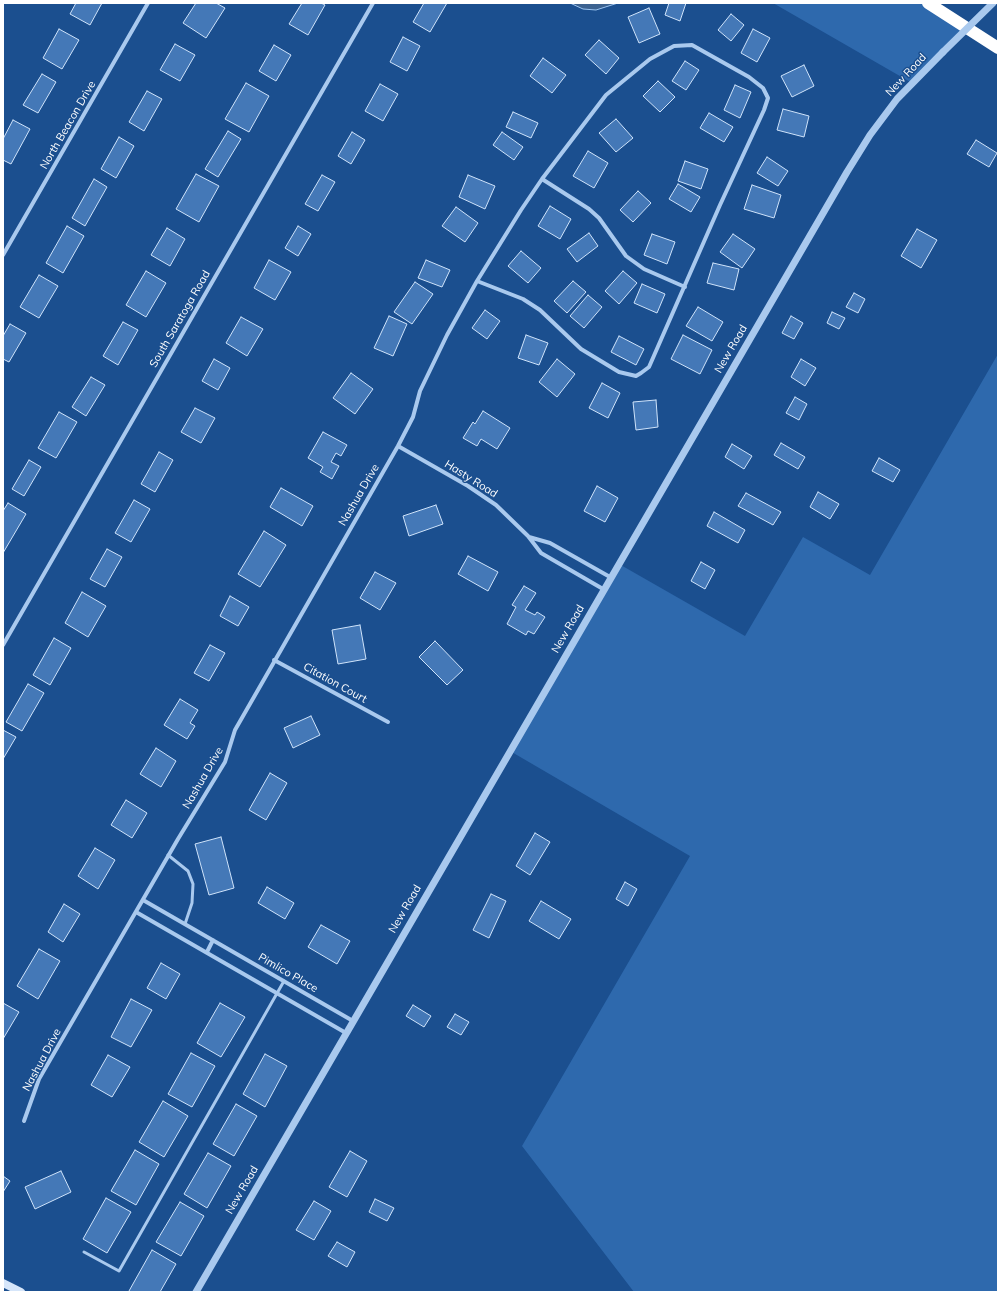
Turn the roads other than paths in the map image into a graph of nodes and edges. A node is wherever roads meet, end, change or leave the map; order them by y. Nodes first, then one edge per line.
1 (148, 3) edge
2 (373, 3) edge
3 (928, 3) edge
4 (993, 3) edge
5 (998, 48) edge
6 (542, 179) junction
7 (3, 255) edge
8 (477, 282) junction
9 (685, 287) junction
10 (398, 446) junction
11 (528, 536) junction
12 (610, 577) junction
13 (603, 589) junction
14 (3, 645) edge
15 (274, 660) junction
16 (388, 722) dead end
17 (168, 855) junction
18 (143, 900) junction
19 (136, 912) junction
20 (185, 924) junction
21 (214, 940) junction
22 (207, 952) junction
23 (284, 981) junction
24 (277, 992) junction
25 (353, 1021) junction
26 (346, 1033) junction
27 (24, 1121) dead end
28 (84, 1252) dead end
29 (3, 1282) edge
30 (21, 1292) edge
31 (196, 1292) edge

1 - 7 street, North Beacon Drive
2 - 14 street, South Saratoga Road
3 - 5 highway
4 - 12 street, New Road, bridge
6 - 8 street, Nashua Drive
6 - 9 street
6 - 9 street, Nashua Drive
8 - 9 street, Nashua Drive
8 - 10 street, Nashua Drive
10 - 11 street, Hasty Road
10 - 15 street, Nashua Drive
11 - 12 street, Hasty Road
11 - 13 street, Hasty Road
12 - 13 street, New Road
13 - 25 street, New Road
15 - 16 street, Citation Court
15 - 17 street, Nashua Drive
17 - 18 street, Nashua Drive
17 - 20 lane
18 - 19 street, Nashua Drive
18 - 20 street, Pimlico Place
19 - 22 street, Pimlico Place
19 - 27 street, Nashua Drive
20 - 21 street, Pimlico Place
21 - 22 street
21 - 23 street, Pimlico Place
22 - 24 street, Pimlico Place
23 - 24 lane
23 - 25 street, Pimlico Place
24 - 26 street, Pimlico Place
24 - 28 lane
25 - 26 street, New Road
26 - 31 street, New Road
29 - 30 main road

